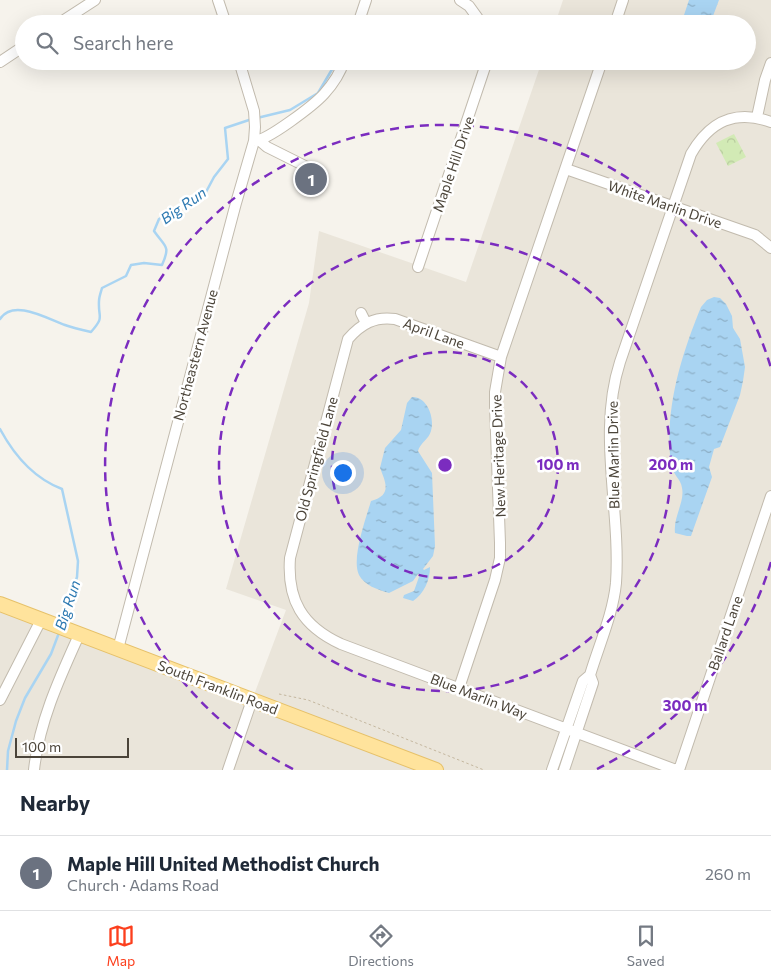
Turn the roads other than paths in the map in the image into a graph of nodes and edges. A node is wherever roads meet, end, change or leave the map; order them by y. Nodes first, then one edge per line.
1 (95, 0) edge
2 (218, 0) edge
3 (366, 0) edge
4 (462, 0) edge
5 (623, 0) edge
6 (72, 15) edge
7 (223, 15) edge
8 (361, 15) edge
9 (476, 15) edge
10 (618, 15) edge
11 (15, 52) edge
12 (0, 62) edge
13 (771, 63) edge
14 (241, 70) edge
15 (340, 70) edge
16 (484, 70) edge
17 (599, 70) edge
18 (757, 117) junction
19 (771, 122) edge
20 (257, 141) junction
21 (305, 166) dead end
22 (566, 168) junction
23 (673, 207) junction
24 (767, 244) edge
25 (418, 267) dead end
26 (360, 313) dead end
27 (366, 323) junction
28 (501, 357) junction
29 (771, 496) edge
30 (296, 603) joint
31 (0, 604) edge
32 (47, 622) junction
33 (74, 633) junction
34 (118, 649) junction
35 (459, 688) junction
36 (0, 700) edge
37 (252, 700) junction
38 (571, 731) junction
39 (34, 770) edge
40 (228, 770) edge
41 (436, 770) edge
42 (552, 770) edge
43 (564, 770) edge
44 (677, 770) edge

1 - 6 street
2 - 7 street
3 - 8 street
4 - 9 street
5 - 10 street
11 - 12 street
13 - 18 street
14 - 20 street, Northeastern Avenue
15 - 20 street
16 - 25 street, Maple Hill Drive
17 - 22 street, New Heritage Drive
18 - 19 street
18 - 23 street, Blue Marlin Drive
20 - 21 street
20 - 34 street, Northeastern Avenue
22 - 23 street, White Marlin Drive
22 - 28 street, New Heritage Drive
23 - 24 street, White Marlin Drive
23 - 38 street, Blue Marlin Drive
26 - 27 street
27 - 28 street, April Lane
27 - 30 street, Old Springfield Lane
28 - 35 street, New Heritage Drive
29 - 44 street, Ballard Lane
30 - 35 street, Blue Marlin Way
31 - 32 main road, South Franklin Road
32 - 33 main road, South Franklin Road
32 - 36 street
33 - 34 main road, South Franklin Road
33 - 39 street
34 - 37 main road, South Franklin Road
35 - 38 street, Blue Marlin Way
37 - 40 street
37 - 41 main road, South Franklin Road
38 - 42 street, Blue Marlin Drive
38 - 43 street, Blue Marlin Drive
38 - 44 street, Blue Marlin Way

